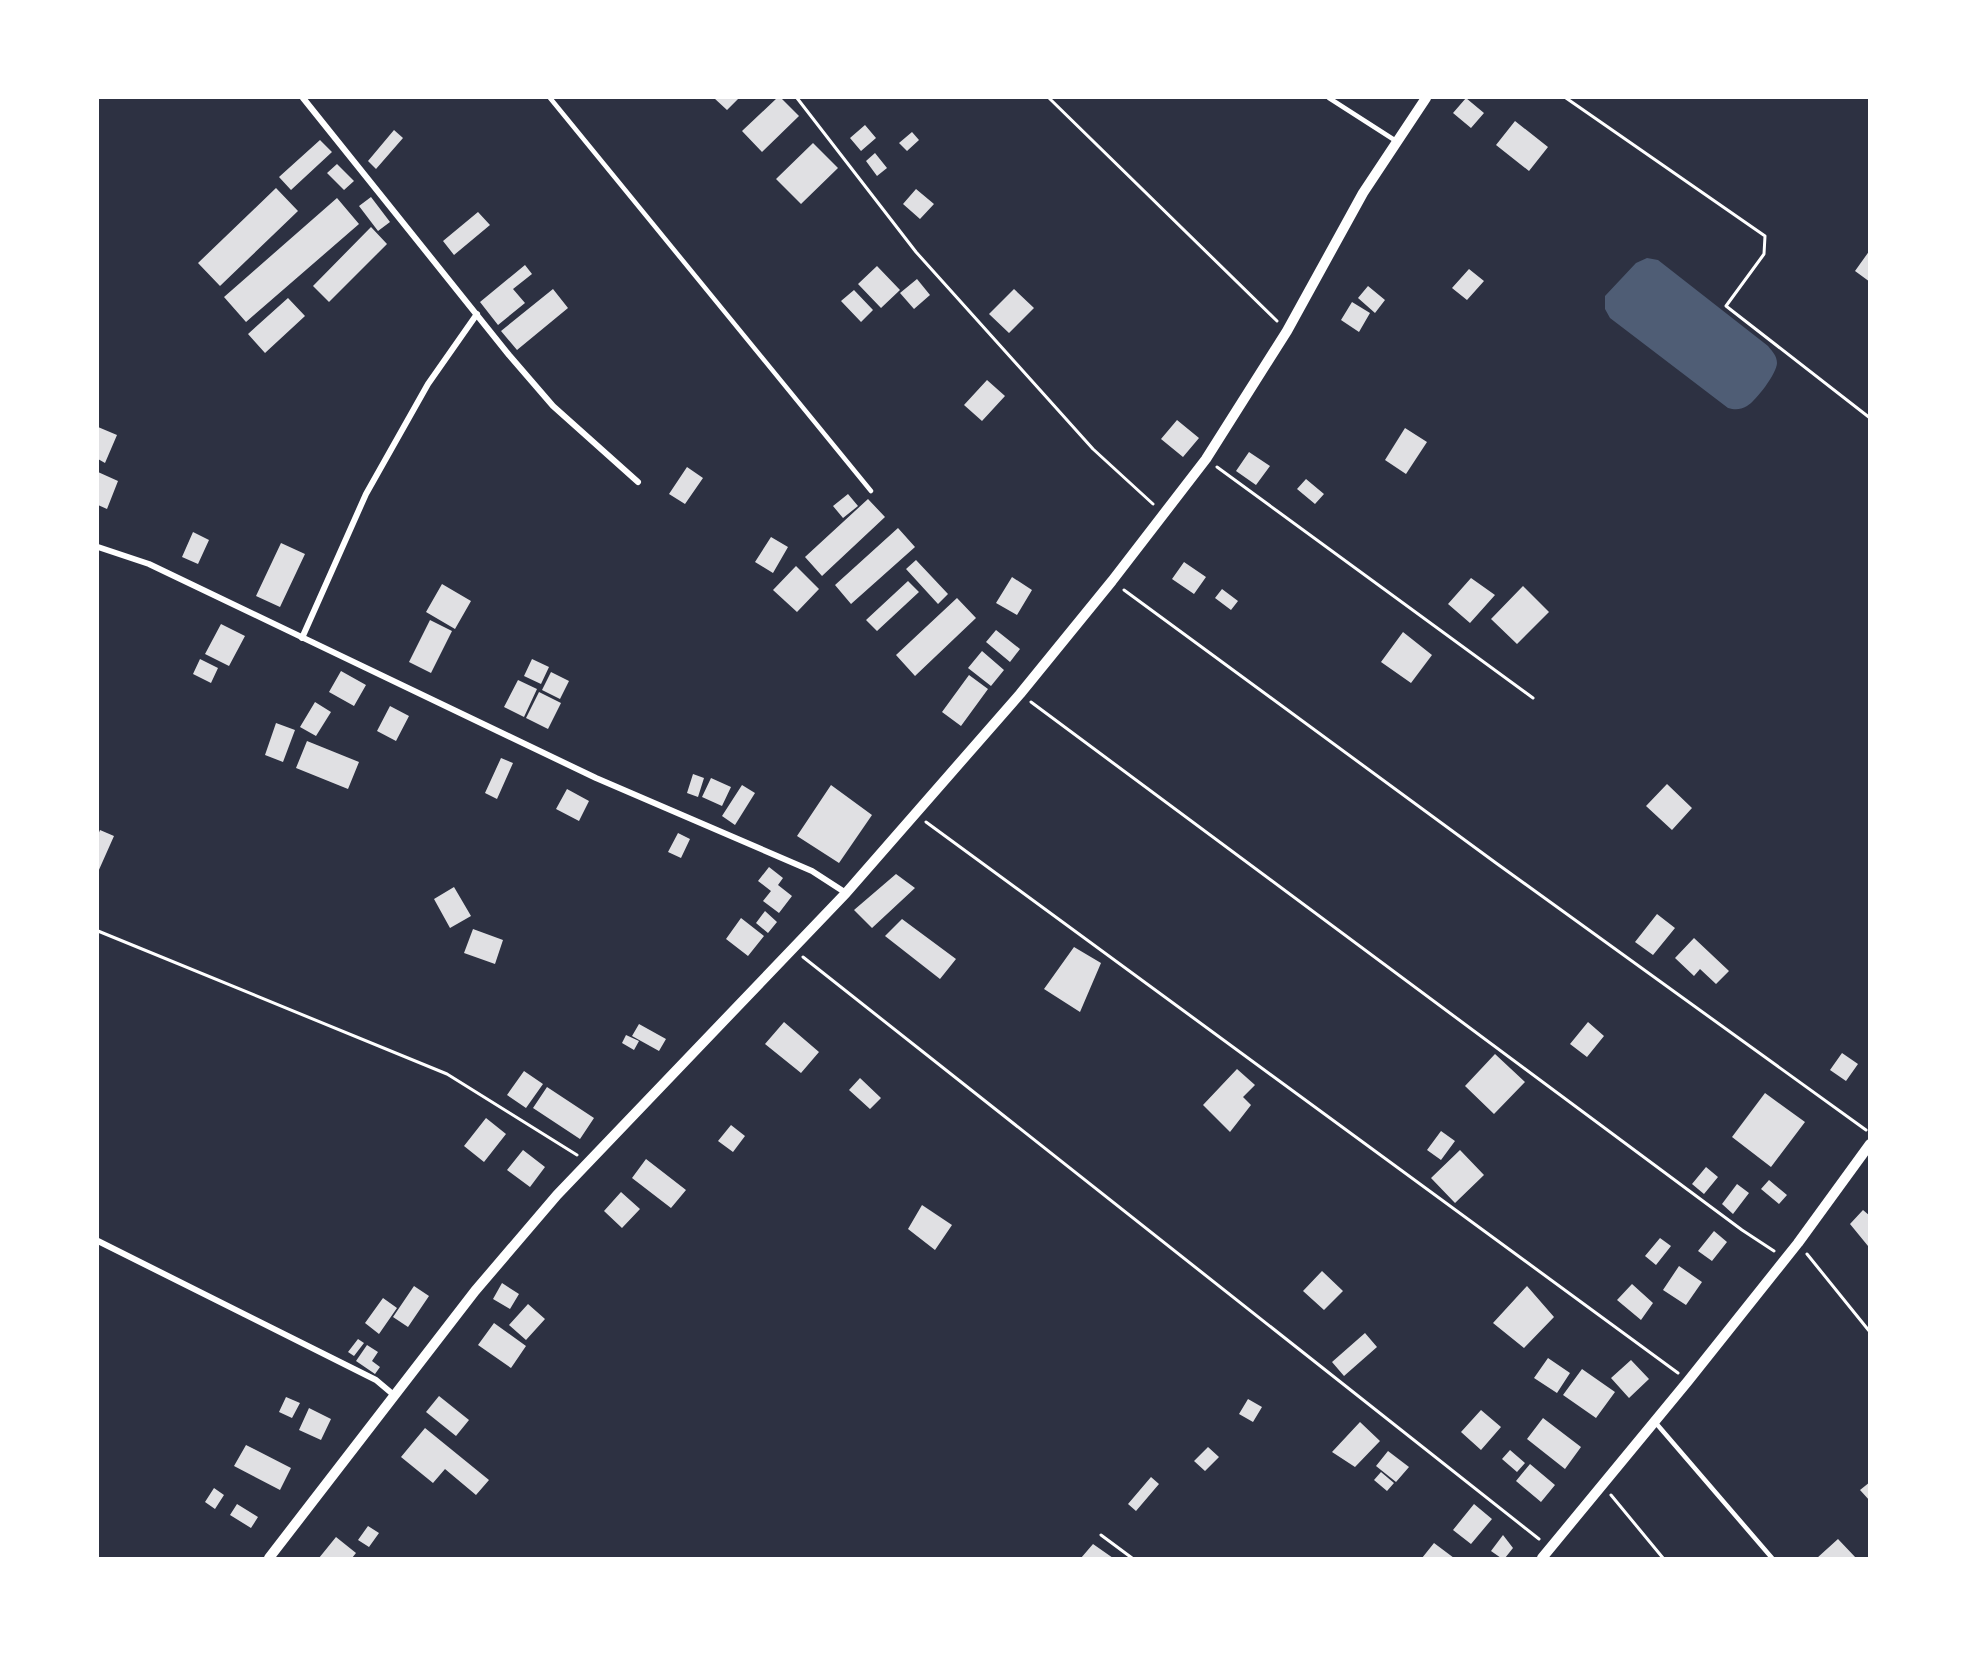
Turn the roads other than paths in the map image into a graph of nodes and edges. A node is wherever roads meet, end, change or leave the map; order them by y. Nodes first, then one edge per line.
1 (303, 98) edge
2 (550, 98) edge
3 (1329, 98) edge
4 (1426, 98) edge
5 (1396, 141) junction
6 (477, 314) junction
7 (638, 482) dead end
8 (871, 491) dead end
9 (98, 547) edge
10 (302, 638) junction
11 (846, 893) junction
12 (1869, 1144) edge
13 (98, 1241) edge
14 (395, 1396) junction
15 (1655, 1422) junction
16 (269, 1558) edge
17 (1542, 1558) edge
18 (1772, 1558) edge

1 - 6 street
2 - 8 lane
3 - 5 lane
4 - 5 street
5 - 11 street
6 - 7 street
6 - 10 street
9 - 10 street
10 - 11 street
11 - 14 street
12 - 15 street
13 - 14 street
14 - 16 street
15 - 17 street
15 - 18 lane

